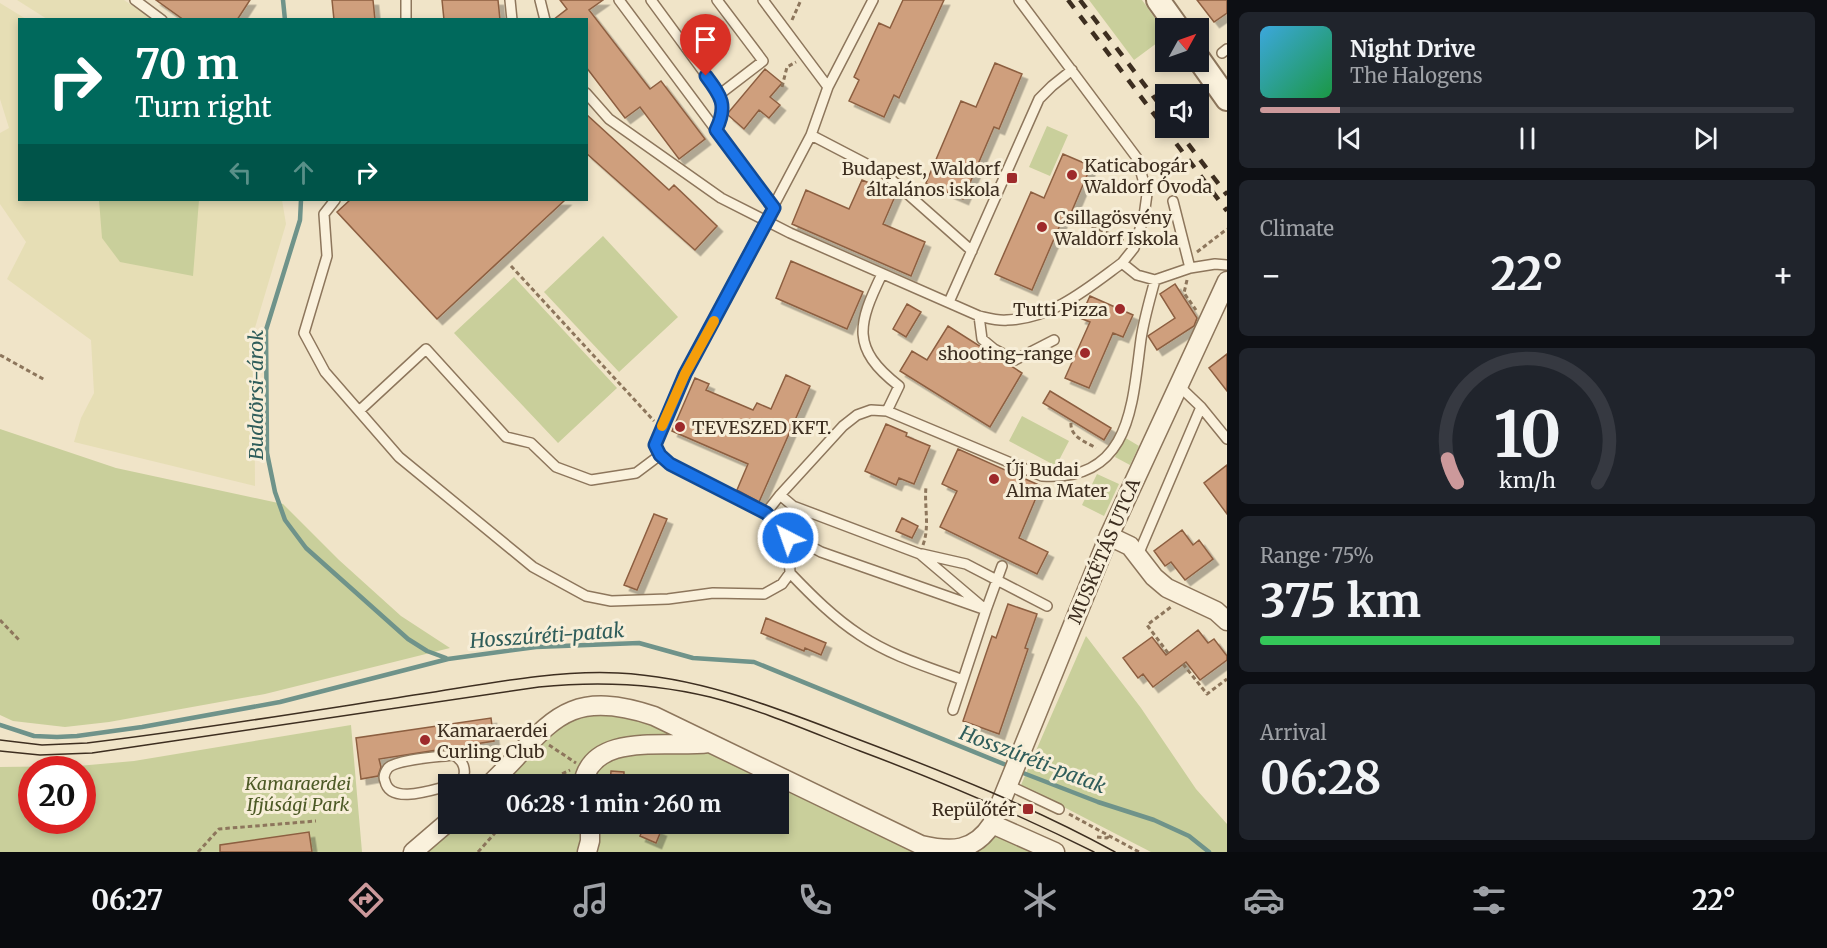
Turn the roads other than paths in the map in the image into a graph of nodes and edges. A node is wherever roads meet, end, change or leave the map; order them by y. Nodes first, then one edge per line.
1 (135, 0) edge
2 (406, 0) edge
3 (510, 0) edge
4 (540, 0) edge
5 (620, 0) edge
6 (651, 0) edge
7 (717, 0) edge
8 (763, 0) edge
9 (873, 0) edge
10 (1019, 0) edge
11 (1158, 0) edge
12 (159, 18) edge
13 (406, 18) edge
14 (512, 18) edge
15 (544, 18) edge
16 (1171, 18) edge
17 (1072, 70) junction
18 (1208, 72) edge
19 (828, 87) junction
20 (720, 94) junction
21 (588, 95) edge
22 (1227, 99) edge
23 (716, 130) junction
24 (811, 135) junction
25 (334, 201) edge
26 (1173, 201) dead end
27 (774, 208) junction
28 (767, 222) junction
29 (972, 251) junction
30 (1122, 263) junction
31 (1227, 265) edge
32 (1190, 268) junction
33 (882, 274) junction
34 (1155, 280) junction
35 (1227, 282) edge
36 (949, 302) junction
37 (979, 316) junction
38 (1054, 340) dead end
39 (1178, 385) junction
40 (1201, 406) junction
41 (359, 411) junction
42 (888, 411) junction
43 (1227, 439) edge
44 (660, 455) junction
45 (780, 495) junction
46 (766, 513) junction
47 (788, 534) junction
48 (1108, 536) junction
49 (920, 554) junction
50 (1138, 555) junction
51 (1002, 566) dead end
52 (790, 573) junction
53 (997, 580) junction
54 (1047, 606) dead end
55 (986, 610) junction
56 (1227, 621) edge
57 (963, 680) junction
58 (953, 711) dead end
59 (710, 742) junction
60 (465, 774) edge
61 (501, 774) edge
62 (586, 774) edge
63 (1008, 785) junction
64 (438, 788) edge
65 (1059, 809) road end
66 (992, 824) junction
67 (438, 831) edge
68 (590, 834) edge
69 (974, 848) edge
70 (413, 852) edge
71 (587, 852) edge
72 (1055, 852) edge

1 - 12 lane
2 - 13 lane
3 - 14 lane
4 - 15 lane
5 - 23 lane
6 - 20 lane
7 - 20 lane
8 - 19 lane
9 - 19 lane
10 - 17 lane
11 - 16 street
17 - 29 lane
17 - 30 lane
18 - 22 street
19 - 24 lane
20 - 23 lane
21 - 28 lane
23 - 27 lane
24 - 27 lane
24 - 29 lane
25 - 41 lane
26 - 32 lane
27 - 28 lane
28 - 33 lane
28 - 44 lane
29 - 36 lane
30 - 34 lane
30 - 37 lane
31 - 32 lane
32 - 34 lane
33 - 36 lane
33 - 42 lane
34 - 42 lane
35 - 39 street, MUSKÉTÁS UTCA
36 - 37 lane
37 - 38 lane
39 - 40 lane
39 - 48 street, MUSKÉTÁS UTCA
40 - 43 lane
40 - 50 lane
41 - 44 lane
41 - 52 lane
42 - 45 lane
44 - 46 lane
45 - 46 lane
45 - 49 lane
46 - 47 lane
47 - 52 lane
47 - 55 lane
48 - 50 street
48 - 63 street, MUSKÉTÁS UTCA
49 - 53 lane
49 - 55 lane
50 - 56 street
51 - 53 lane
52 - 57 lane
53 - 54 lane
53 - 55 lane
55 - 57 lane
57 - 58 lane
59 - 61 street
59 - 62 street
59 - 69 street
60 - 64 lane
63 - 65 lane
63 - 66 street, MUSKÉTÁS UTCA
66 - 69 street
66 - 72 street
67 - 70 street
68 - 71 street

